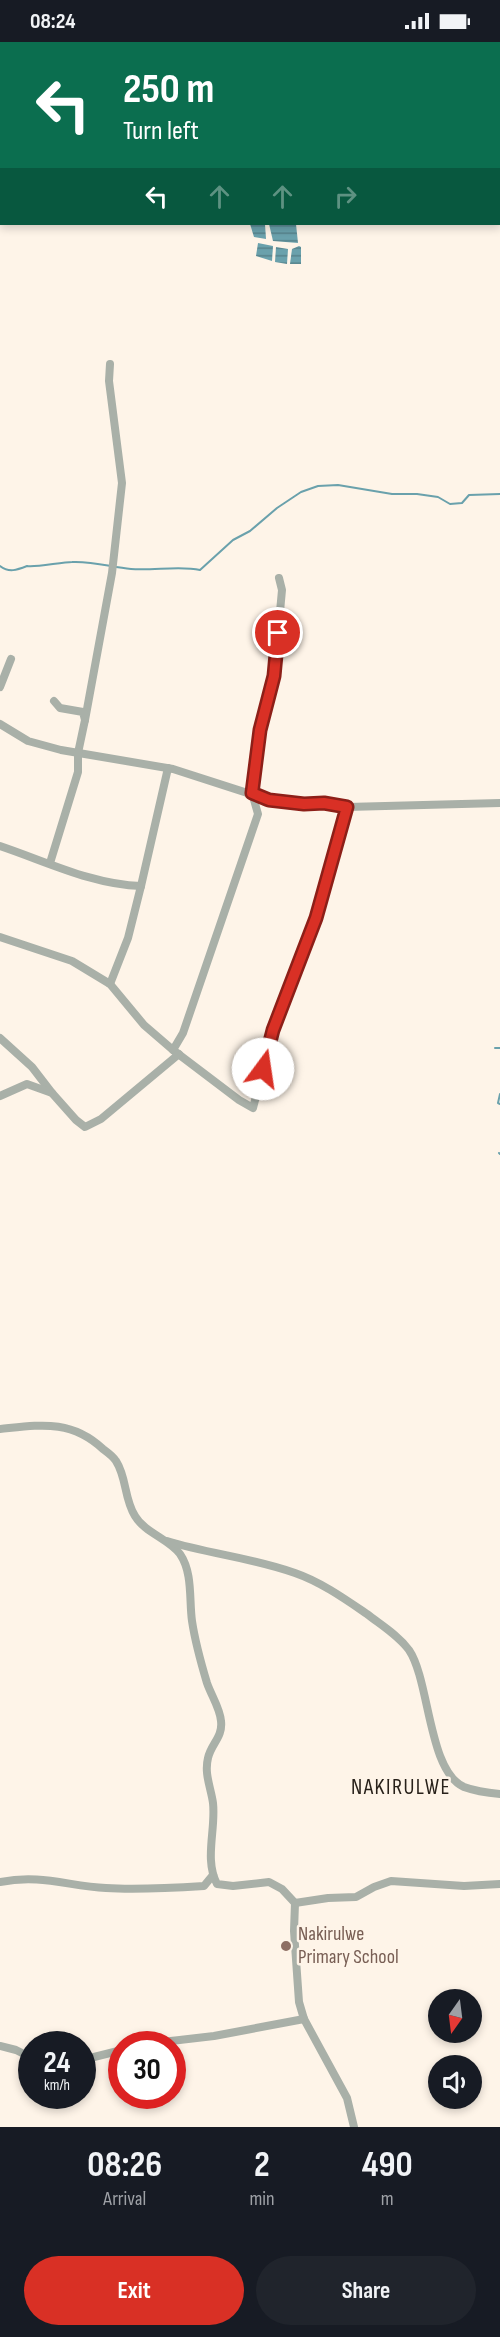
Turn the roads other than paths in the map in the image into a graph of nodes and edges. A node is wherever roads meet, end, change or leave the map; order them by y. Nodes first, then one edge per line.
1 (110, 364) dead end
2 (279, 578) dead end
3 (10, 659) dead end
4 (0, 687) edge
5 (54, 701) dead end
6 (85, 720) junction
7 (0, 724) edge
8 (78, 753) junction
9 (168, 768) junction
10 (252, 793) junction
11 (269, 800) junction
12 (500, 803) edge
13 (347, 807) junction
14 (258, 814) junction
15 (0, 846) edge
16 (50, 863) junction
17 (141, 886) junction
18 (0, 937) edge
19 (110, 984) junction
20 (0, 1038) edge
21 (176, 1052) junction
22 (52, 1093) junction
23 (0, 1096) edge
24 (0, 1429) edge
25 (160, 1538) junction
26 (500, 1794) edge
27 (213, 1875) junction
28 (0, 1882) edge
29 (500, 1884) edge
30 (295, 1903) junction
31 (304, 2019) junction
32 (186, 2039) edge
33 (0, 2046) edge
34 (18, 2051) edge
35 (354, 2127) edge

1 - 6 street
2 - 10 street
3 - 4 street
5 - 6 street
6 - 8 street
7 - 8 street
8 - 9 street
8 - 16 street
9 - 10 street
9 - 17 street
10 - 11 street
10 - 14 street
11 - 13 street
11 - 14 street
12 - 13 street
13 - 21 street
14 - 21 street
15 - 16 street
16 - 17 street
17 - 19 street
18 - 19 street
19 - 21 street
20 - 22 street
21 - 22 street
22 - 23 street
24 - 25 street
25 - 26 street
25 - 27 street
27 - 28 street
27 - 30 street
29 - 30 street
30 - 31 street
31 - 32 street
31 - 35 street
33 - 34 street

